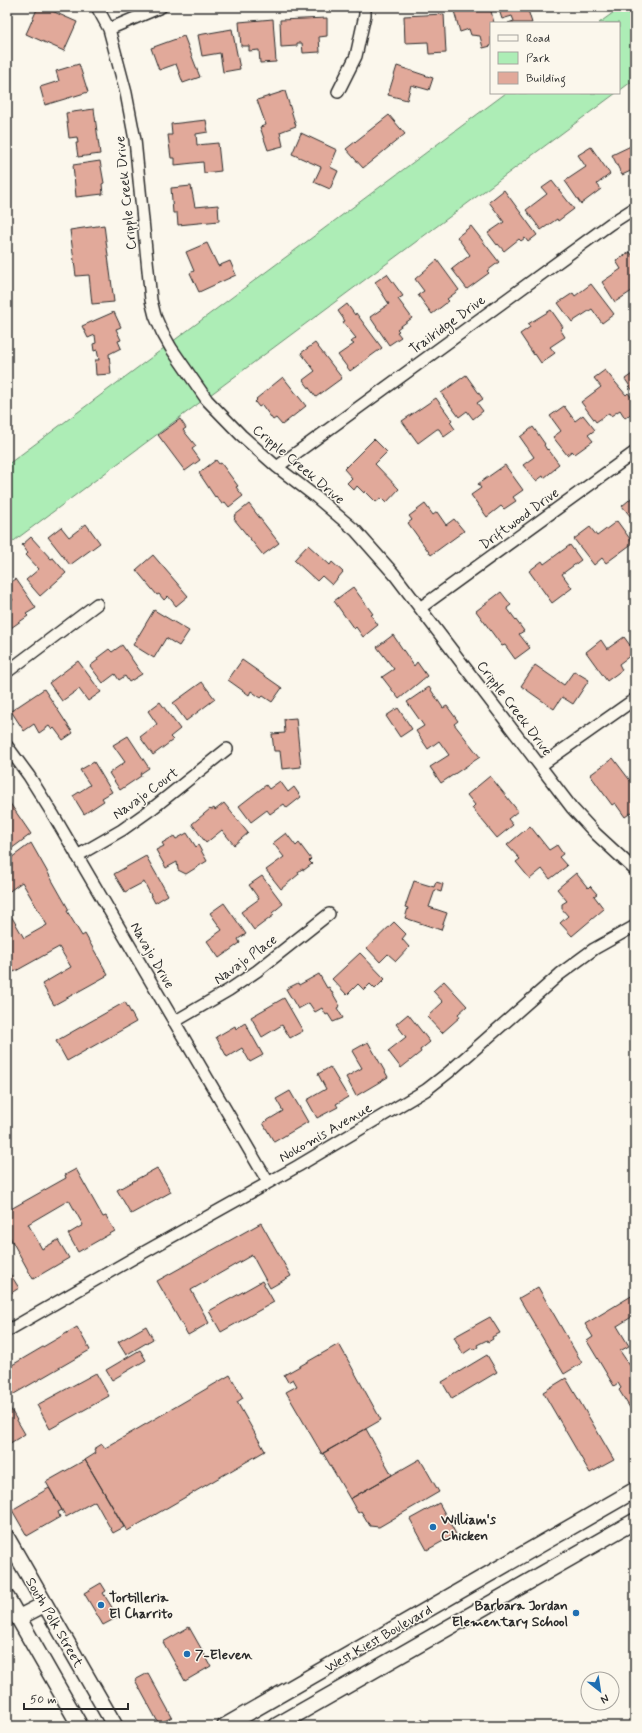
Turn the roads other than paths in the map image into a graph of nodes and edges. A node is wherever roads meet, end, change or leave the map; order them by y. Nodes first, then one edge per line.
1 (97, 7) edge
2 (162, 7) edge
3 (365, 7) edge
4 (108, 29) junction
5 (338, 92) dead end
6 (635, 208) edge
7 (635, 452) edge
8 (278, 468) junction
9 (97, 604) dead end
10 (420, 608) junction
11 (7, 672) edge
12 (635, 699) edge
13 (7, 746) edge
14 (227, 749) dead end
15 (540, 766) junction
16 (77, 856) junction
17 (635, 870) edge
18 (329, 914) dead end
19 (635, 926) edge
20 (174, 1022) junction
21 (268, 1182) junction
22 (7, 1331) edge
23 (635, 1490) edge
24 (635, 1521) edge
25 (7, 1538) edge
26 (524, 1554) junction
27 (537, 1577) junction
28 (7, 1598) edge
29 (45, 1604) junction
30 (18, 1618) junction
31 (390, 1631) junction
32 (403, 1653) junction
33 (80, 1726) edge
34 (115, 1726) edge
35 (225, 1726) edge
36 (276, 1726) edge

1 - 4 street, Cripple Creek Drive
2 - 4 street
3 - 5 street
4 - 8 street, Cripple Creek Drive
6 - 8 street, Trailridge Drive
7 - 10 street, Driftwood Drive
8 - 10 street, Cripple Creek Drive
9 - 11 street
10 - 15 street, Cripple Creek Drive
12 - 15 street
13 - 16 street, Navajo Drive
14 - 16 street, Navajo Court
15 - 17 street, Cripple Creek Drive
16 - 20 street, Navajo Drive
18 - 20 street, Navajo Place
19 - 21 street, Nokomis Avenue
20 - 21 street, Navajo Drive
21 - 22 street, Nokomis Avenue
23 - 26 main road, West Kiest Boulevard
24 - 27 main road, West Kiest Boulevard
25 - 29 main road, South Polk Street
26 - 27 main road
26 - 31 main road, West Kiest Boulevard
27 - 32 main road, West Kiest Boulevard
28 - 30 main road
29 - 30 main road
29 - 34 main road, South Polk Street
30 - 33 main road
31 - 32 main road
31 - 35 main road, West Kiest Boulevard
32 - 36 main road, West Kiest Boulevard

